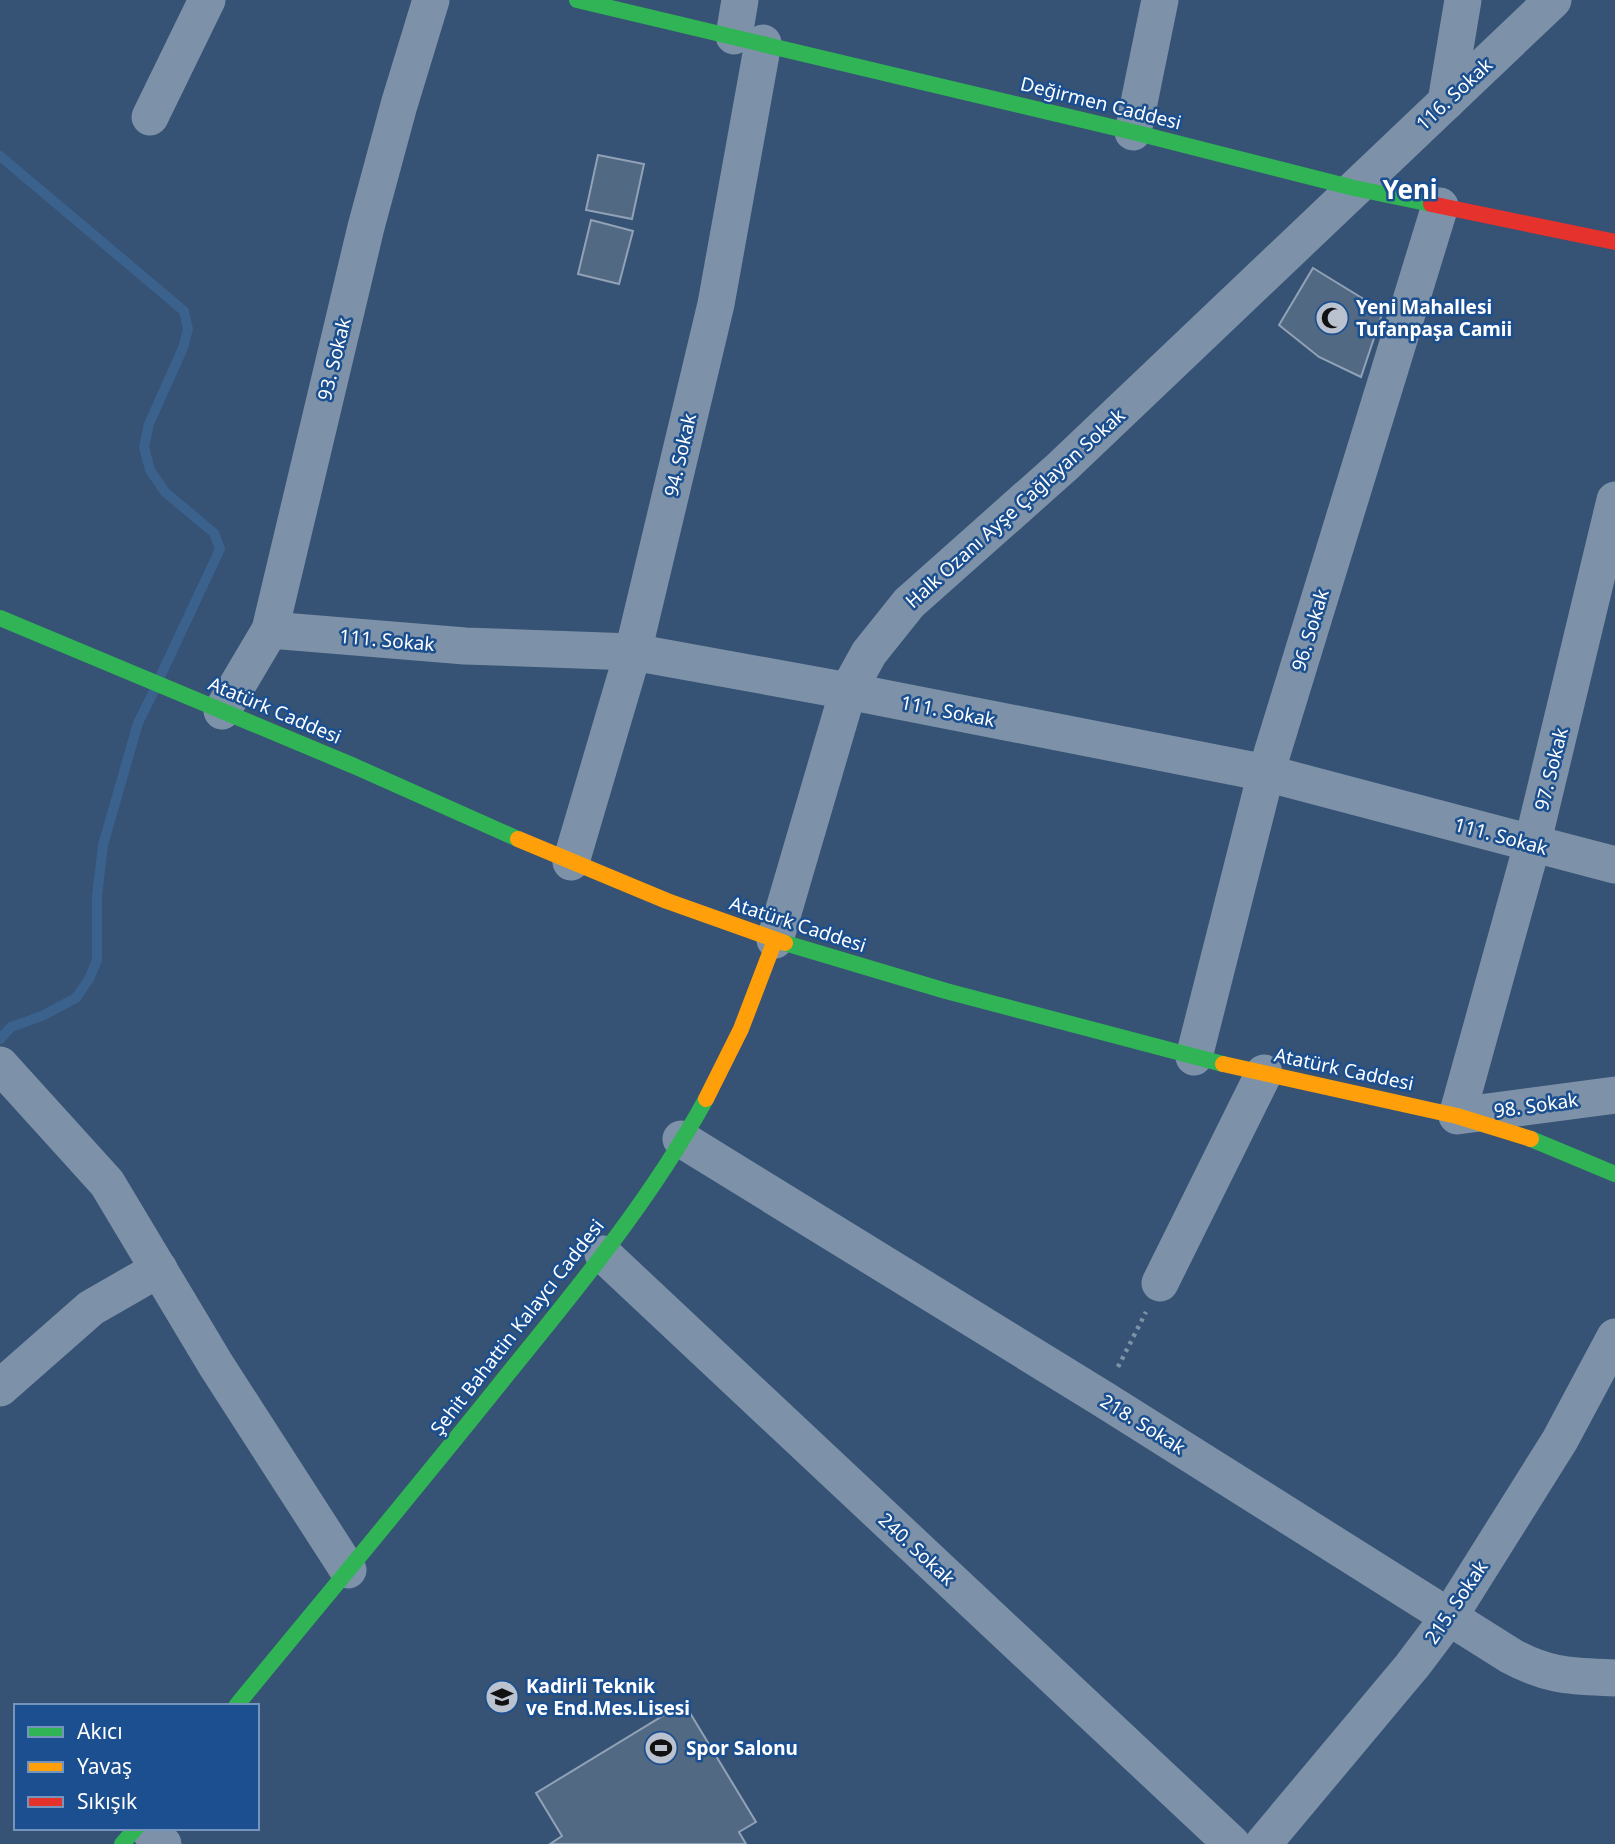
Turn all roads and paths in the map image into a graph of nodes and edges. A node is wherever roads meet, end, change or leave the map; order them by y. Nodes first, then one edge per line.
1 (207, 0) edge
2 (431, 0) edge
3 (577, 0) edge
4 (740, 0) edge
5 (1160, 0) edge
6 (1463, 0) edge
7 (1553, 0) edge
8 (748, 39) junction
9 (1446, 102) junction
10 (150, 117) dead end
11 (1133, 132) junction
12 (1354, 188) junction
13 (1440, 206) junction
14 (1615, 242) edge
15 (1615, 500) edge
16 (0, 618) edge
17 (270, 630) junction
18 (633, 652) junction
19 (848, 691) junction
20 (222, 711) junction
21 (1266, 773) junction
22 (1532, 845) junction
23 (572, 862) junction
24 (1615, 865) edge
25 (775, 940) junction
26 (1194, 1057) junction
27 (0, 1065) edge
28 (1264, 1073) junction
29 (1615, 1095) edge
30 (1457, 1116) junction
31 (681, 1139) junction
32 (1615, 1174) edge
33 (603, 1254) junction
34 (159, 1269) junction
35 (1160, 1283) joint
36 (1615, 1337) edge
37 (0, 1388) edge
38 (1103, 1399) junction
39 (348, 1570) junction
40 (1449, 1617) junction
41 (1615, 1678) edge
42 (238, 1704) edge
43 (133, 1830) edge
44 (149, 1830) edge
45 (122, 1844) edge
46 (163, 1844) edge
47 (1232, 1844) edge
48 (1263, 1844) edge

1 - 10 street
2 - 17 street, 93. Sokak
3 - 8 street, Değirmen Caddesi
4 - 8 street, 94. Sokak
5 - 11 street
6 - 9 street
7 - 9 street, 116. Sokak
8 - 11 street, Değirmen Caddesi
8 - 18 street, 94. Sokak
9 - 12 street, 116. Sokak
11 - 12 street, Değirmen Caddesi
12 - 13 street, Değirmen Caddesi
12 - 19 street, Halk Ozanı Ayşe Çağlayan Sokak
13 - 14 street, Değirmen Caddesi
13 - 21 street, 96. Sokak
15 - 22 street, 97. Sokak
16 - 20 street, Atatürk Caddesi
17 - 18 street, 111. Sokak
17 - 20 street, 93. Sokak
18 - 19 street, 111. Sokak
18 - 23 street, 94. Sokak
19 - 21 street, 111. Sokak
19 - 25 street, Halk Ozanı Ayşe Çağlayan Sokak
20 - 23 street, Atatürk Caddesi
21 - 22 street, 111. Sokak
21 - 26 street, 96. Sokak
22 - 24 street, 111. Sokak
22 - 30 street, 97. Sokak
23 - 25 street, Atatürk Caddesi
25 - 26 street, Atatürk Caddesi
25 - 31 street, Şehit Bahattin Kalaycı Caddesi
26 - 28 street, Atatürk Caddesi
27 - 34 street
28 - 30 street, Atatürk Caddesi
28 - 35 street
29 - 30 street, 98. Sokak
30 - 32 street, Atatürk Caddesi
31 - 33 street, Şehit Bahattin Kalaycı Caddesi
31 - 38 street, 218. Sokak
33 - 39 street, Şehit Bahattin Kalaycı Caddesi
33 - 47 street, 240. Sokak
34 - 37 street
34 - 39 street
35 - 38 path
36 - 40 street, 215. Sokak
38 - 40 street, 218. Sokak
39 - 42 street, Şehit Bahattin Kalaycı Caddesi
40 - 41 street, 218. Sokak
40 - 48 street, 215. Sokak
43 - 45 street
44 - 46 street

